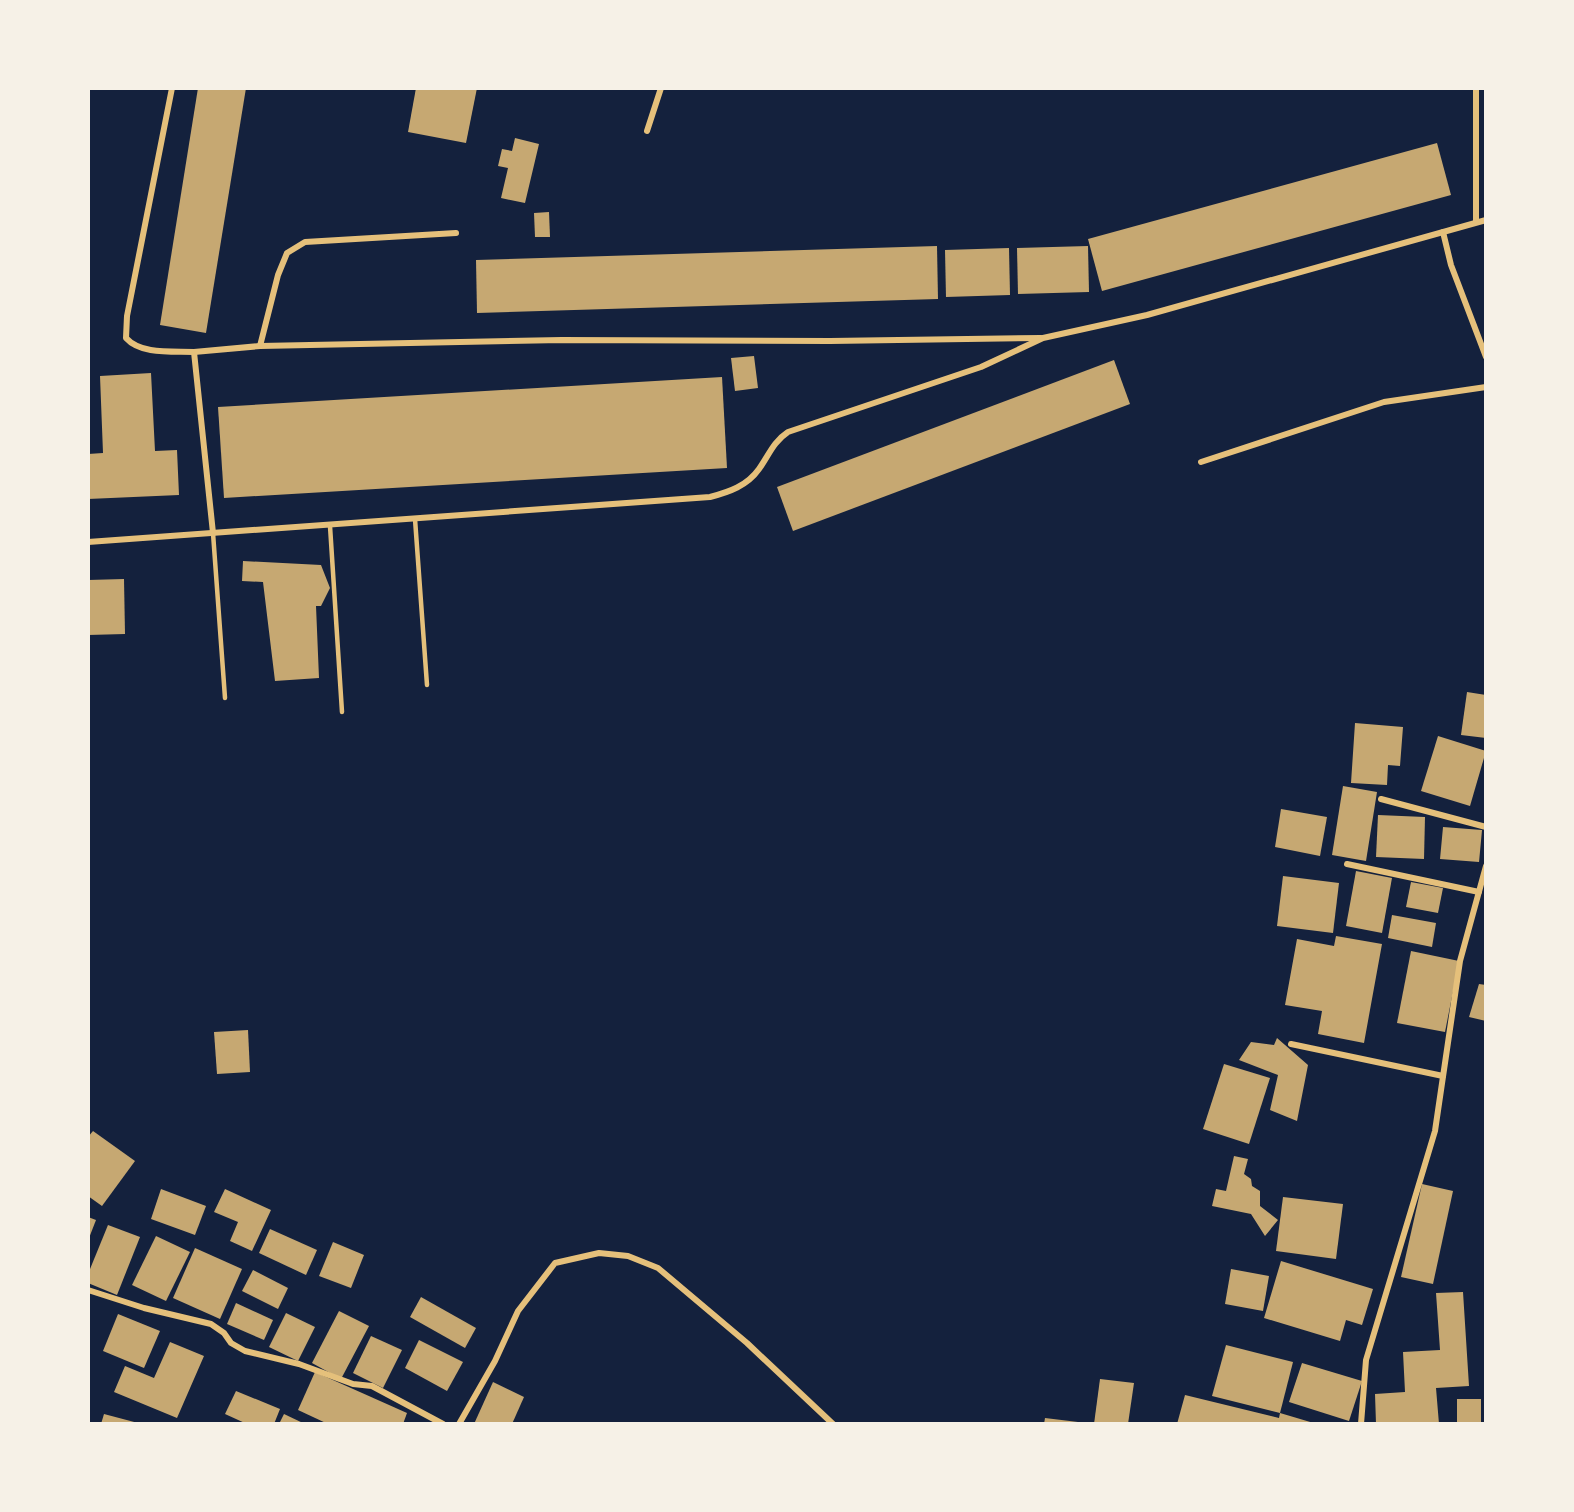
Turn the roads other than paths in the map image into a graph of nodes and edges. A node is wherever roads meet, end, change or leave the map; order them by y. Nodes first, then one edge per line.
1 (172, 88) edge
2 (661, 88) edge
3 (1476, 88) edge
4 (647, 131) dead end
5 (1485, 220) edge
6 (1476, 222) junction
7 (1443, 232) junction
8 (456, 233) dead end
9 (1043, 338) junction
10 (260, 346) junction
11 (195, 352) junction
12 (1485, 357) edge
13 (1485, 387) edge
14 (1201, 462) dead end
15 (415, 519) junction
16 (330, 526) junction
17 (213, 533) junction
18 (88, 542) edge
19 (427, 685) dead end
20 (225, 698) dead end
21 (342, 712) dead end
22 (1381, 799) dead end
23 (1485, 827) edge
24 (1347, 864) dead end
25 (1485, 866) edge
26 (1479, 892) junction
27 (1291, 1044) dead end
28 (1443, 1076) junction
29 (88, 1290) edge
30 (443, 1424) edge
31 (459, 1424) edge
32 (833, 1424) edge
33 (1361, 1424) edge

1 - 11 street
2 - 4 street
3 - 6 street
5 - 6 street
6 - 7 street
7 - 9 street
7 - 12 street
8 - 10 street
9 - 10 street
9 - 15 street
10 - 11 street
11 - 17 street
13 - 14 street
15 - 16 street
15 - 19 lane
16 - 17 street
16 - 21 lane
17 - 18 street
17 - 20 lane
22 - 23 street
24 - 26 street
25 - 26 street
26 - 28 street
27 - 28 street
28 - 33 street
29 - 30 street
31 - 32 street

